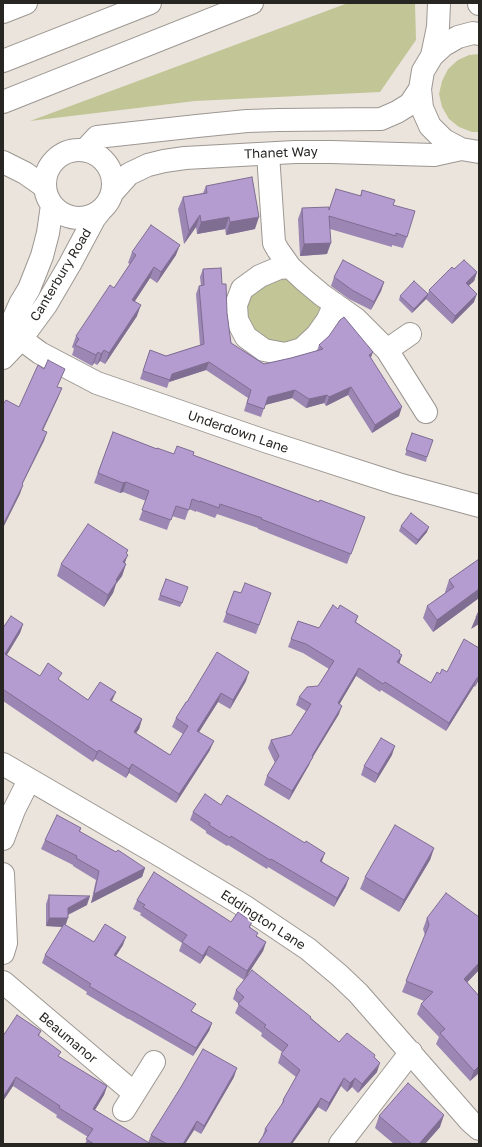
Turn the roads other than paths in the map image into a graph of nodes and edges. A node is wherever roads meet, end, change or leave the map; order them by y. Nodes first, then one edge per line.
1 (26, 3) edge
2 (150, 3) edge
3 (252, 3) edge
4 (439, 3) edge
5 (3, 12) edge
6 (479, 34) edge
7 (432, 56) junction
8 (3, 61) edge
9 (420, 89) junction
10 (3, 102) edge
11 (86, 150) junction
12 (470, 151) edge
13 (268, 154) junction
14 (3, 162) edge
15 (49, 196) junction
16 (107, 202) junction
17 (290, 267) junction
18 (335, 304) junction
19 (410, 334) dead end
20 (11, 337) edge
21 (387, 350) junction
22 (3, 358) edge
23 (426, 412) dead end
24 (479, 506) edge
25 (3, 764) edge
26 (30, 780) junction
27 (3, 839) edge
28 (3, 874) edge
29 (3, 953) edge
30 (3, 982) edge
31 (411, 1052) junction
32 (154, 1062) dead end
33 (479, 1129) edge
34 (340, 1144) edge

1 - 5 main road
2 - 8 main road
3 - 10 main road
4 - 7 main road
6 - 7 main road
7 - 9 main road
9 - 11 main road
9 - 12 main road
11 - 15 main road
11 - 16 main road
12 - 13 main road, Thanet Way
13 - 16 main road, Thanet Way
13 - 17 main road
14 - 15 main road
15 - 16 main road
15 - 20 main road, Canterbury Road
16 - 20 main road, Canterbury Road
17 - 18 main road
17 - 18 main road
18 - 21 main road
19 - 21 main road
20 - 22 main road, Canterbury Road
20 - 24 main road, Underdown Lane
21 - 23 main road
25 - 26 main road, Eddington Lane
26 - 27 main road
26 - 31 main road, Eddington Lane
28 - 29 main road
30 - 32 main road, Beaumanor
31 - 33 main road, Eddington Lane
31 - 34 main road

